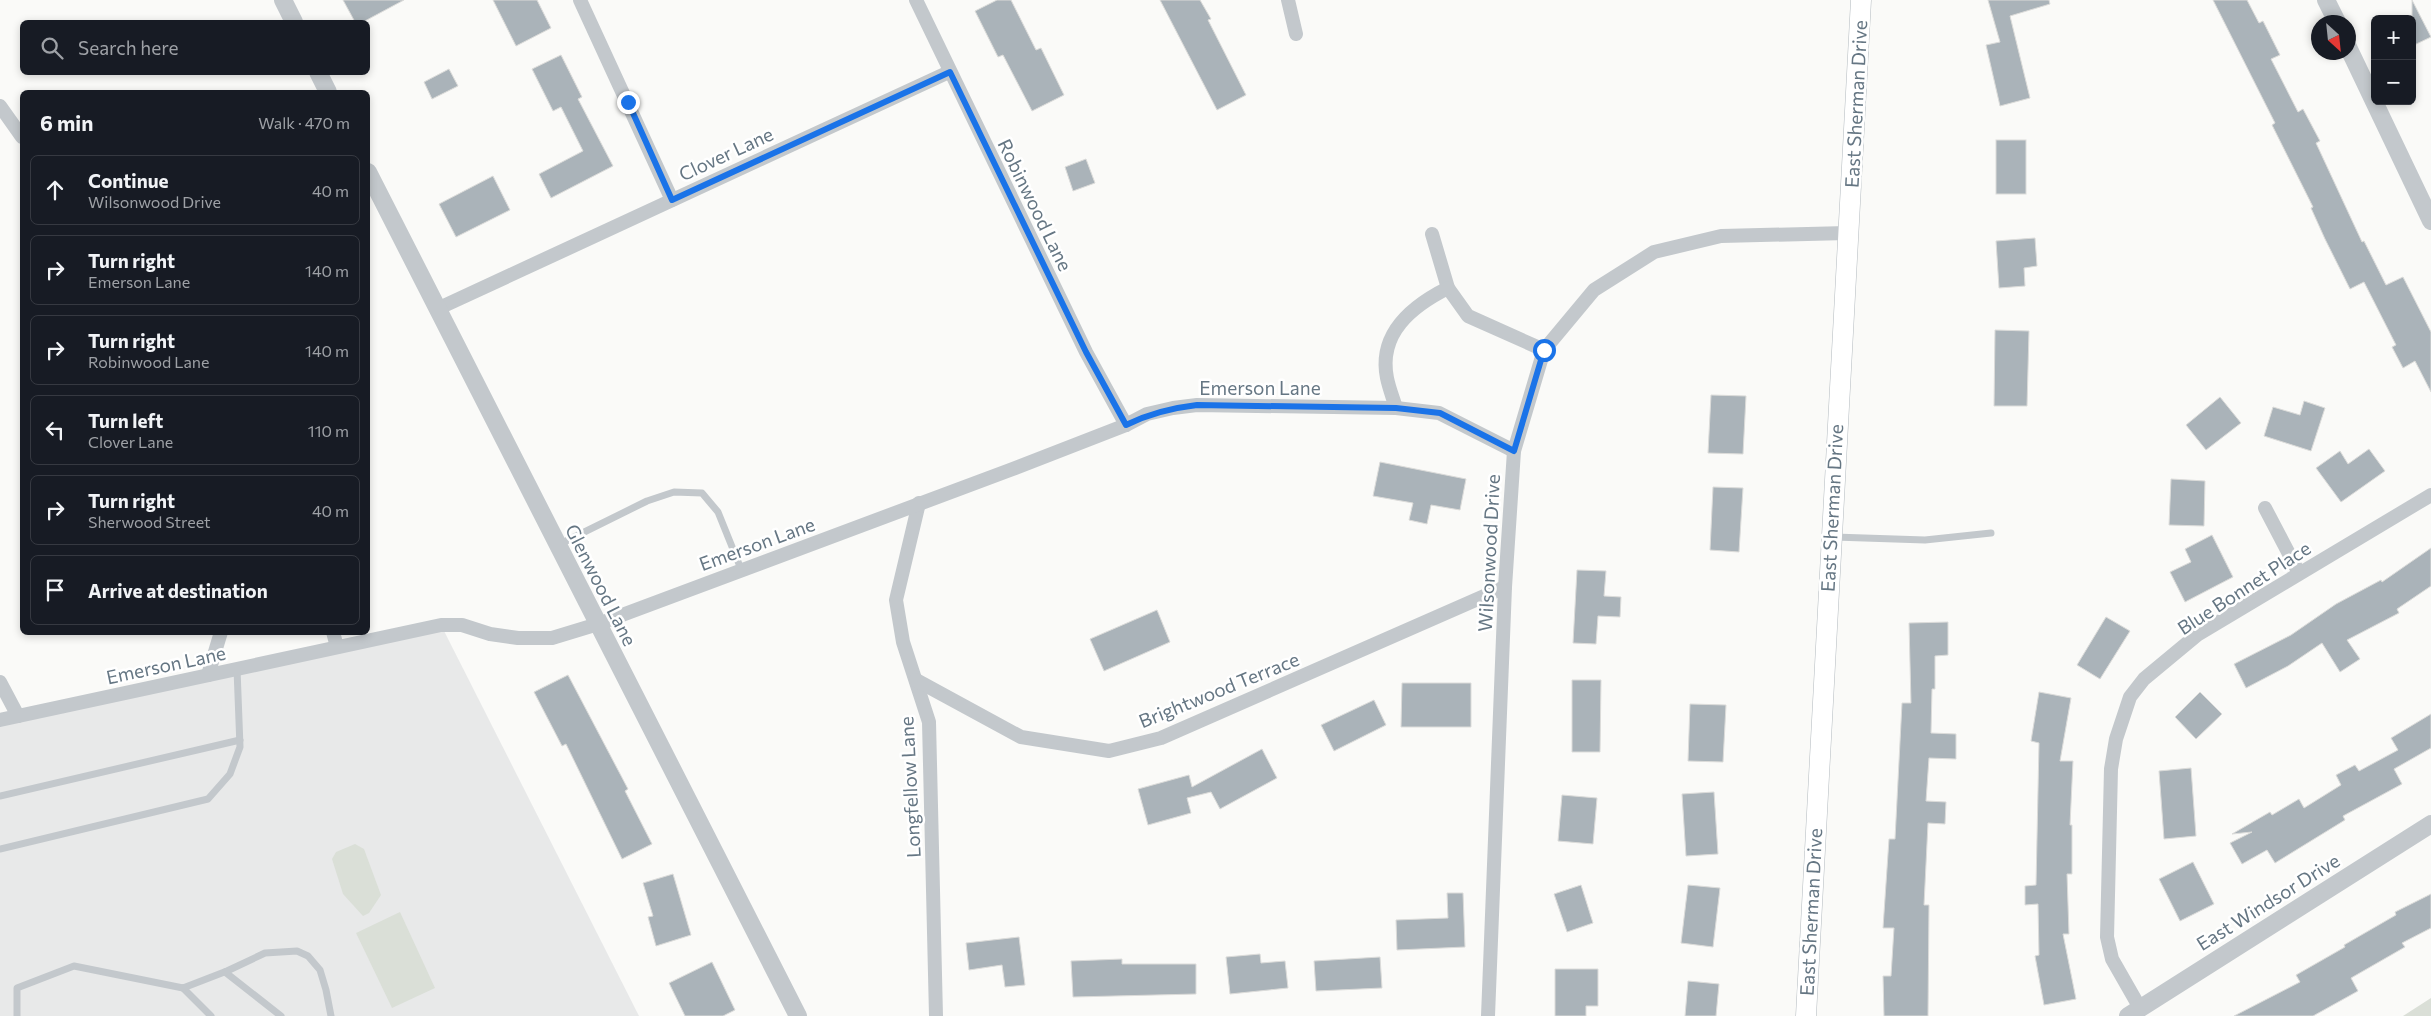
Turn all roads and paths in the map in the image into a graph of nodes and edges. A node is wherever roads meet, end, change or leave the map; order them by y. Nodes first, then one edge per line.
1 (283, 0) edge
2 (580, 0) edge
3 (916, 0) edge
4 (1288, 0) edge
5 (1861, 0) edge
6 (2326, 0) edge
7 (2334, 15) edge
8 (293, 20) edge
9 (1296, 34) dead end
10 (2354, 60) edge
11 (950, 72) junction
12 (320, 75) edge
13 (327, 90) edge
14 (0, 106) edge
15 (20, 134) edge
16 (370, 176) edge
17 (672, 200) junction
18 (2431, 221) edge
19 (1847, 233) junction
20 (1432, 234) dead end
21 (1448, 288) junction
22 (437, 309) junction
23 (1544, 350) junction
24 (1396, 408) junction
25 (1126, 425) junction
26 (1514, 451) junction
27 (2431, 496) edge
28 (919, 502) junction
29 (2266, 508) dead end
30 (1991, 533) dead end
31 (1831, 536) junction
32 (557, 545) junction
33 (741, 570) junction
34 (2299, 573) junction
35 (1505, 587) junction
36 (598, 624) junction
37 (220, 635) edge
38 (334, 635) edge
39 (337, 647) junction
40 (237, 668) junction
41 (208, 675) junction
42 (916, 680) junction
43 (0, 682) edge
44 (18, 716) junction
45 (0, 720) edge
46 (240, 740) junction
47 (0, 796) edge
48 (2431, 824) edge
49 (0, 849) edge
50 (225, 972) junction
51 (182, 988) junction
52 (2134, 1012) edge
53 (17, 1016) edge
54 (210, 1016) edge
55 (281, 1016) edge
56 (331, 1016) edge
57 (798, 1016) edge
58 (936, 1016) edge
59 (1488, 1016) edge
60 (1806, 1016) edge

1 - 8 street
2 - 17 street
3 - 11 street, Robinwood Lane
4 - 9 street
5 - 19 main road, East Sherman Drive
6 - 7 street
10 - 18 street
11 - 17 street, Clover Lane
11 - 25 street, Robinwood Lane
12 - 13 street
14 - 15 street
16 - 22 street, Glenwood Lane
17 - 22 street, Clover Lane
19 - 23 street, Wilsonwood Drive
19 - 31 main road, East Sherman Drive
20 - 21 street
21 - 23 street
21 - 24 street
22 - 32 street, Glenwood Lane
23 - 26 street, Wilsonwood Drive
24 - 25 street, Emerson Lane
24 - 26 street, Emerson Lane
25 - 28 street, Emerson Lane
26 - 35 street, Wilsonwood Drive
27 - 34 street, Blue Bonnet Place
28 - 33 street, Emerson Lane
28 - 42 street, Longfellow Lane
29 - 34 street
30 - 31 lane
31 - 60 main road, East Sherman Drive
32 - 33 lane
32 - 36 street, Glenwood Lane
33 - 36 street, Emerson Lane
34 - 52 street, Blue Bonnet Place
35 - 42 street, Brightwood Terrace
35 - 59 street, Wilsonwood Drive
36 - 39 street, Emerson Lane
36 - 57 street, Glenwood Lane
37 - 41 street
38 - 39 street
39 - 40 street, Emerson Lane
40 - 41 street, Emerson Lane
40 - 46 lane
41 - 44 street, Emerson Lane
42 - 58 street, Longfellow Lane
43 - 44 street
44 - 45 street, Emerson Lane
46 - 47 lane
46 - 49 lane
48 - 52 street, East Windsor Drive
50 - 51 lane
50 - 55 lane
50 - 56 lane
51 - 53 lane
51 - 54 lane

